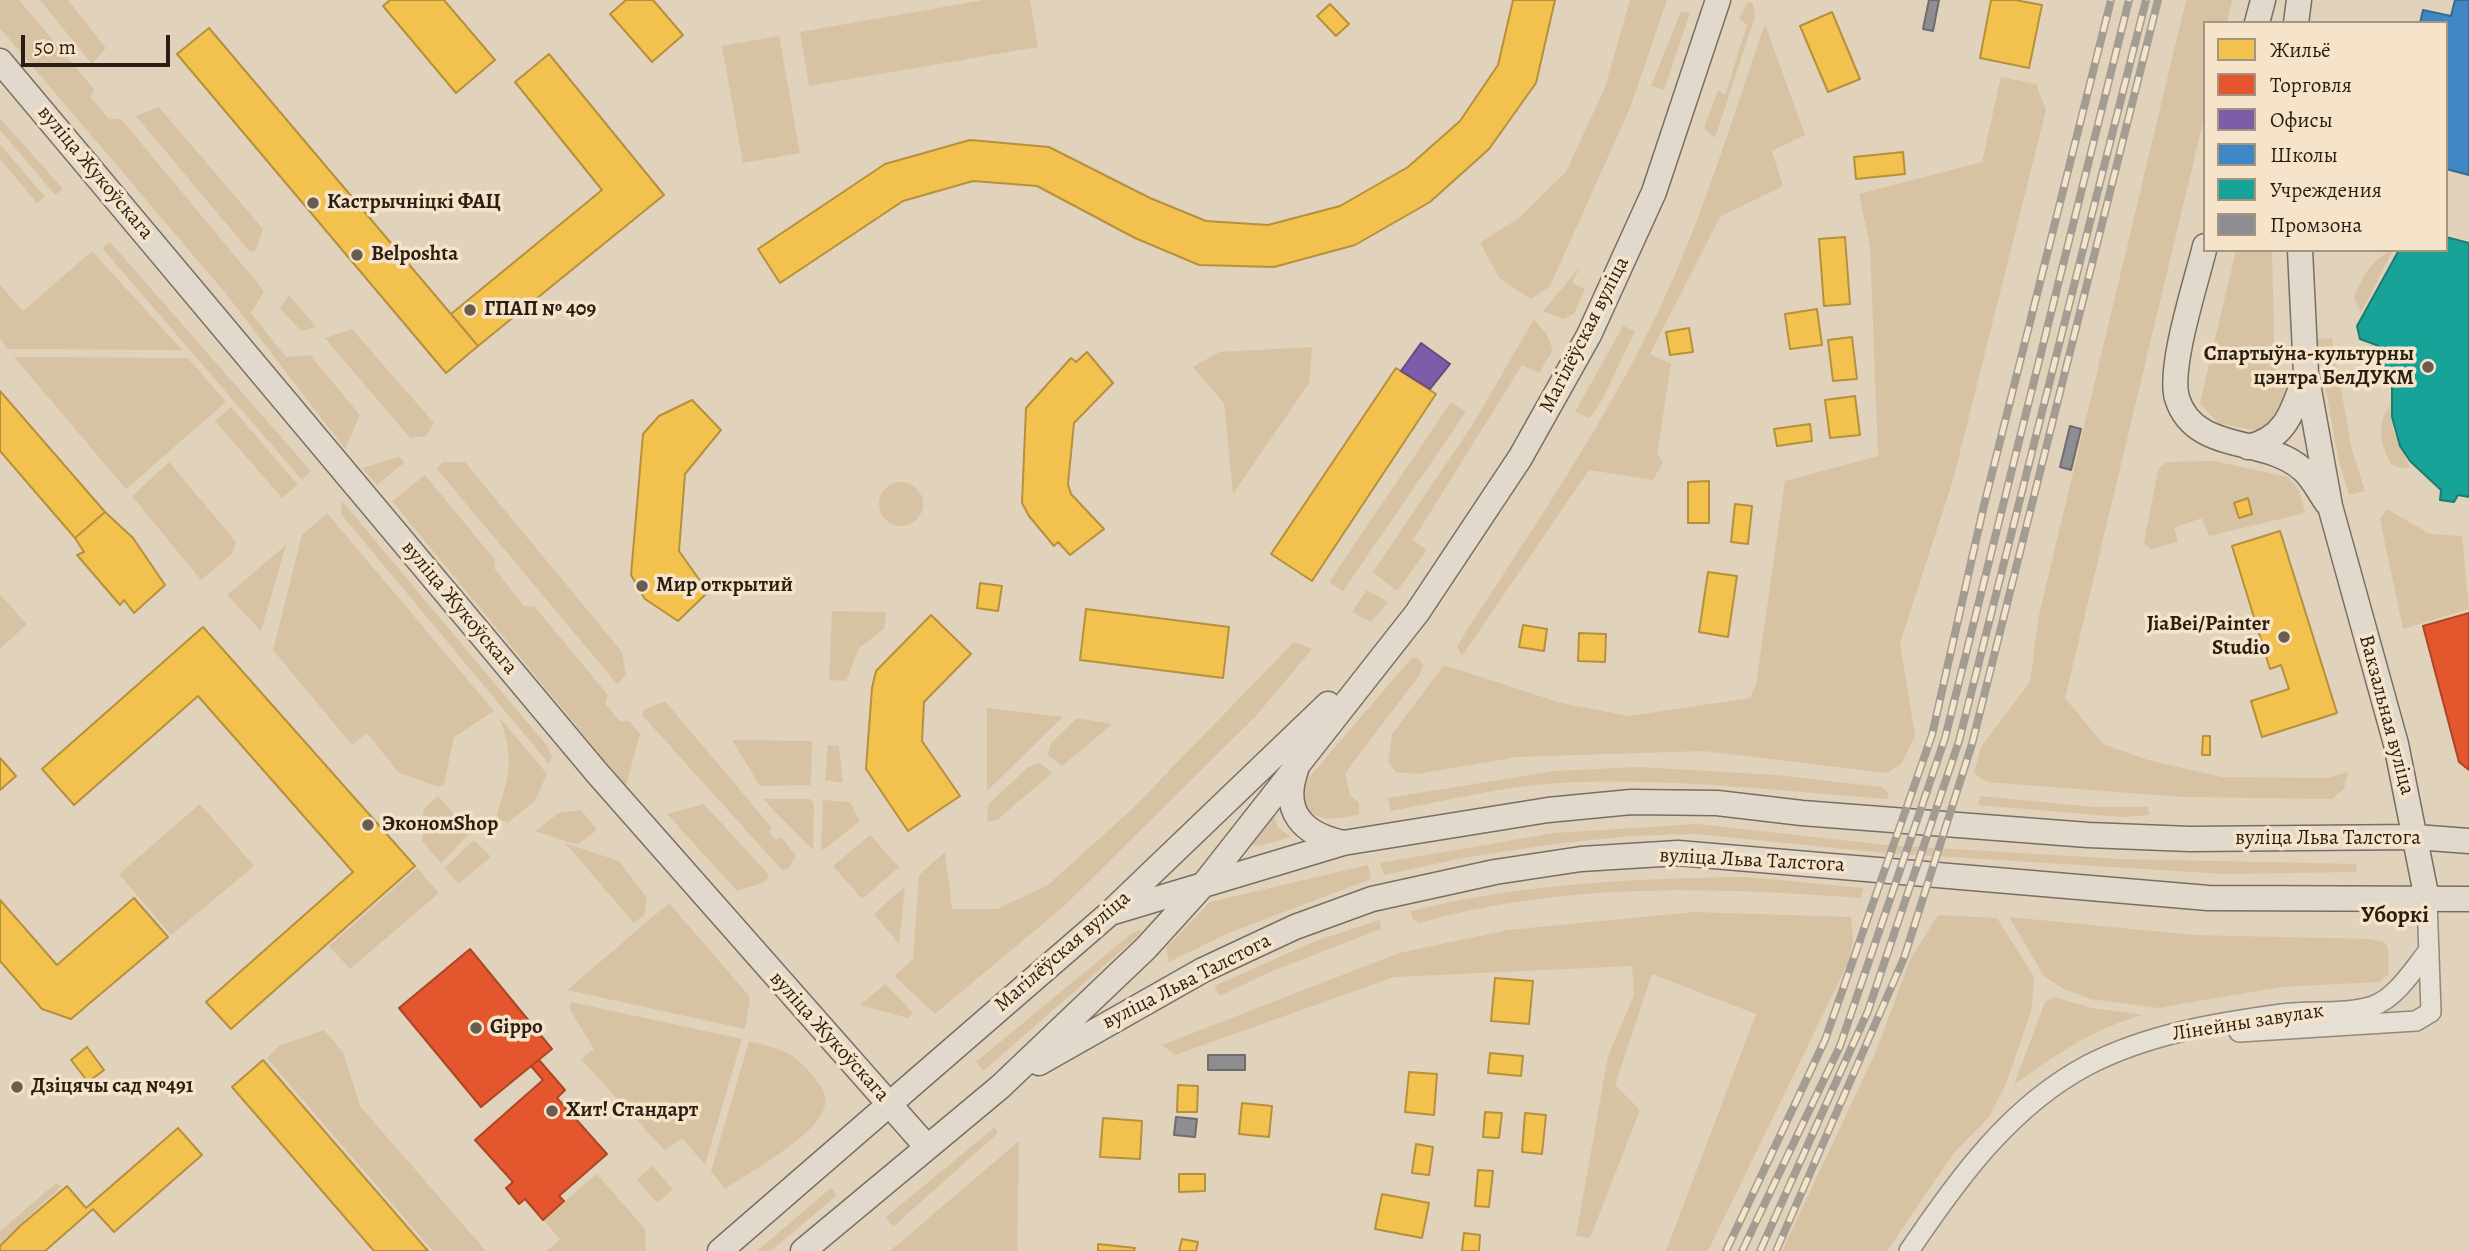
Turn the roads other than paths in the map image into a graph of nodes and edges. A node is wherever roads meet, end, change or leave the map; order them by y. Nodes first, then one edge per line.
1 (1718, 0) edge
2 (2263, 0) edge
3 (2299, 0) edge
4 (2258, 21) edge
5 (2296, 21) edge
6 (0, 61) edge
7 (2204, 252) edge
8 (2300, 252) edge
9 (2306, 373) junction
10 (2248, 447) junction
11 (2330, 506) junction
12 (1394, 641) junction
13 (1300, 760) junction
14 (2416, 837) junction
15 (2469, 841) edge
16 (1343, 843) junction
17 (1204, 884) junction
18 (2427, 899) junction
19 (2469, 899) edge
20 (1110, 913) junction
21 (2429, 950) junction
22 (2431, 1012) joint
23 (1000, 1087) junction
24 (889, 1104) junction
25 (2021, 1111) junction
26 (928, 1147) junction
27 (720, 1251) edge
28 (803, 1251) edge
29 (1909, 1251) edge

1 - 12 main road, Магілёўская вуліца
2 - 4 main road
3 - 5 main road
6 - 24 main road, вуліца Жукоўскага
7 - 10 main road
8 - 9 main road, Вакзальная вуліца
9 - 10 main road
9 - 11 main road, Вакзальная вуліца
10 - 11 main road
11 - 14 main road, Вакзальная вуліца
12 - 13 main road, Магілёўская вуліца
12 - 20 main road, Магілёўская вуліца
13 - 16 main road
13 - 17 main road, Магілёўская вуліца
14 - 15 main road, вуліца Льва Талстога
14 - 16 main road, вуліца Льва Талстога
14 - 18 main road, Вакзальная вуліца
16 - 17 main road, вуліца Льва Талстога
17 - 20 main road, вуліца Льва Талстога
17 - 23 main road, Магілёўская вуліца
18 - 19 main road, вуліца Льва Талстога
18 - 21 street, Вакзальная вуліца
18 - 23 main road, вуліца Льва Талстога
20 - 24 main road, Магілёўская вуліца
21 - 22 street, Вакзальная вуліца
21 - 25 street, Лінейны завулак
22 - 25 street, Лінейны завулак
23 - 26 main road, Магілёўская вуліца
24 - 26 main road, вуліца Жукоўскага
24 - 27 main road, Магілёўская вуліца
25 - 29 street, Лінейны завулак
26 - 28 main road, Магілёўская вуліца

